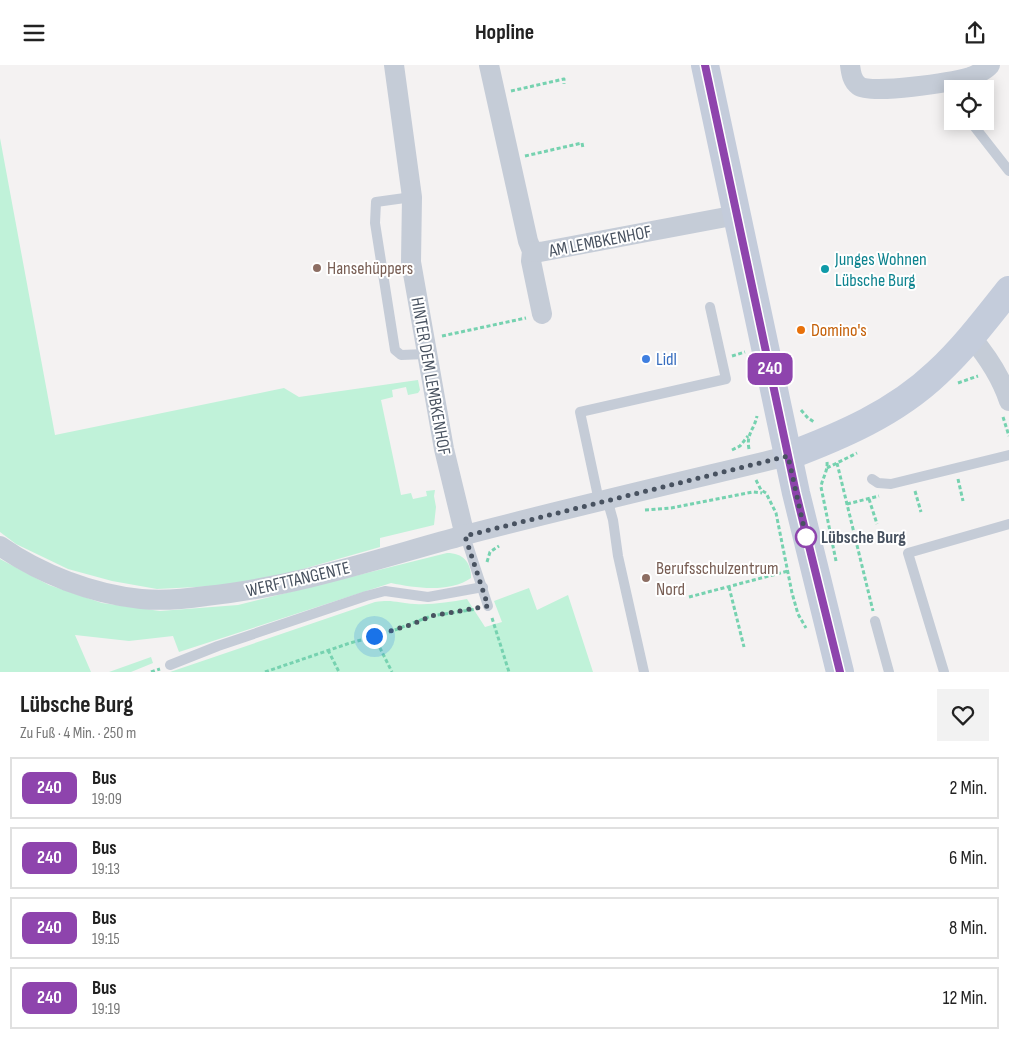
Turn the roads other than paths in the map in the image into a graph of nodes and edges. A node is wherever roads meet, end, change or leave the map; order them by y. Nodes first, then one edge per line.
1 (394, 65) edge
2 (489, 65) edge
3 (705, 65) edge
4 (850, 65) edge
5 (990, 65) edge
6 (977, 130) edge
7 (1009, 171) edge
8 (412, 197) junction
9 (737, 215) junction
10 (532, 251) junction
11 (1009, 290) edge
12 (710, 307) dead end
13 (542, 315) road end
14 (972, 337) junction
15 (425, 347) junction
16 (1009, 401) edge
17 (1009, 455) edge
18 (788, 456) junction
19 (872, 479) dead end
20 (603, 501) junction
21 (1009, 524) edge
22 (465, 536) junction
23 (0, 546) edge
24 (483, 587) junction
25 (488, 606) road end
26 (875, 621) road end
27 (170, 665) dead end
28 (644, 672) edge
29 (840, 672) edge
30 (889, 672) edge
31 (944, 672) edge

1 - 8 street, HINTER DEM LEMBKENHOF
2 - 10 street, AM LEMBKENHOF
3 - 9 street
4 - 5 street
6 - 7 lane
8 - 15 street, HINTER DEM LEMBKENHOF
8 - 15 lane
9 - 10 street, AM LEMBKENHOF
9 - 18 street
10 - 13 street
11 - 14 street
12 - 20 lane
14 - 16 street
14 - 18 street
15 - 22 street, HINTER DEM LEMBKENHOF
17 - 19 lane
18 - 20 street, WERFTTANGENTE
18 - 29 street
20 - 22 street, WERFTTANGENTE
20 - 28 lane
21 - 31 lane
22 - 23 street, WERFTTANGENTE
22 - 24 lane
24 - 25 lane
24 - 27 lane
26 - 30 lane

